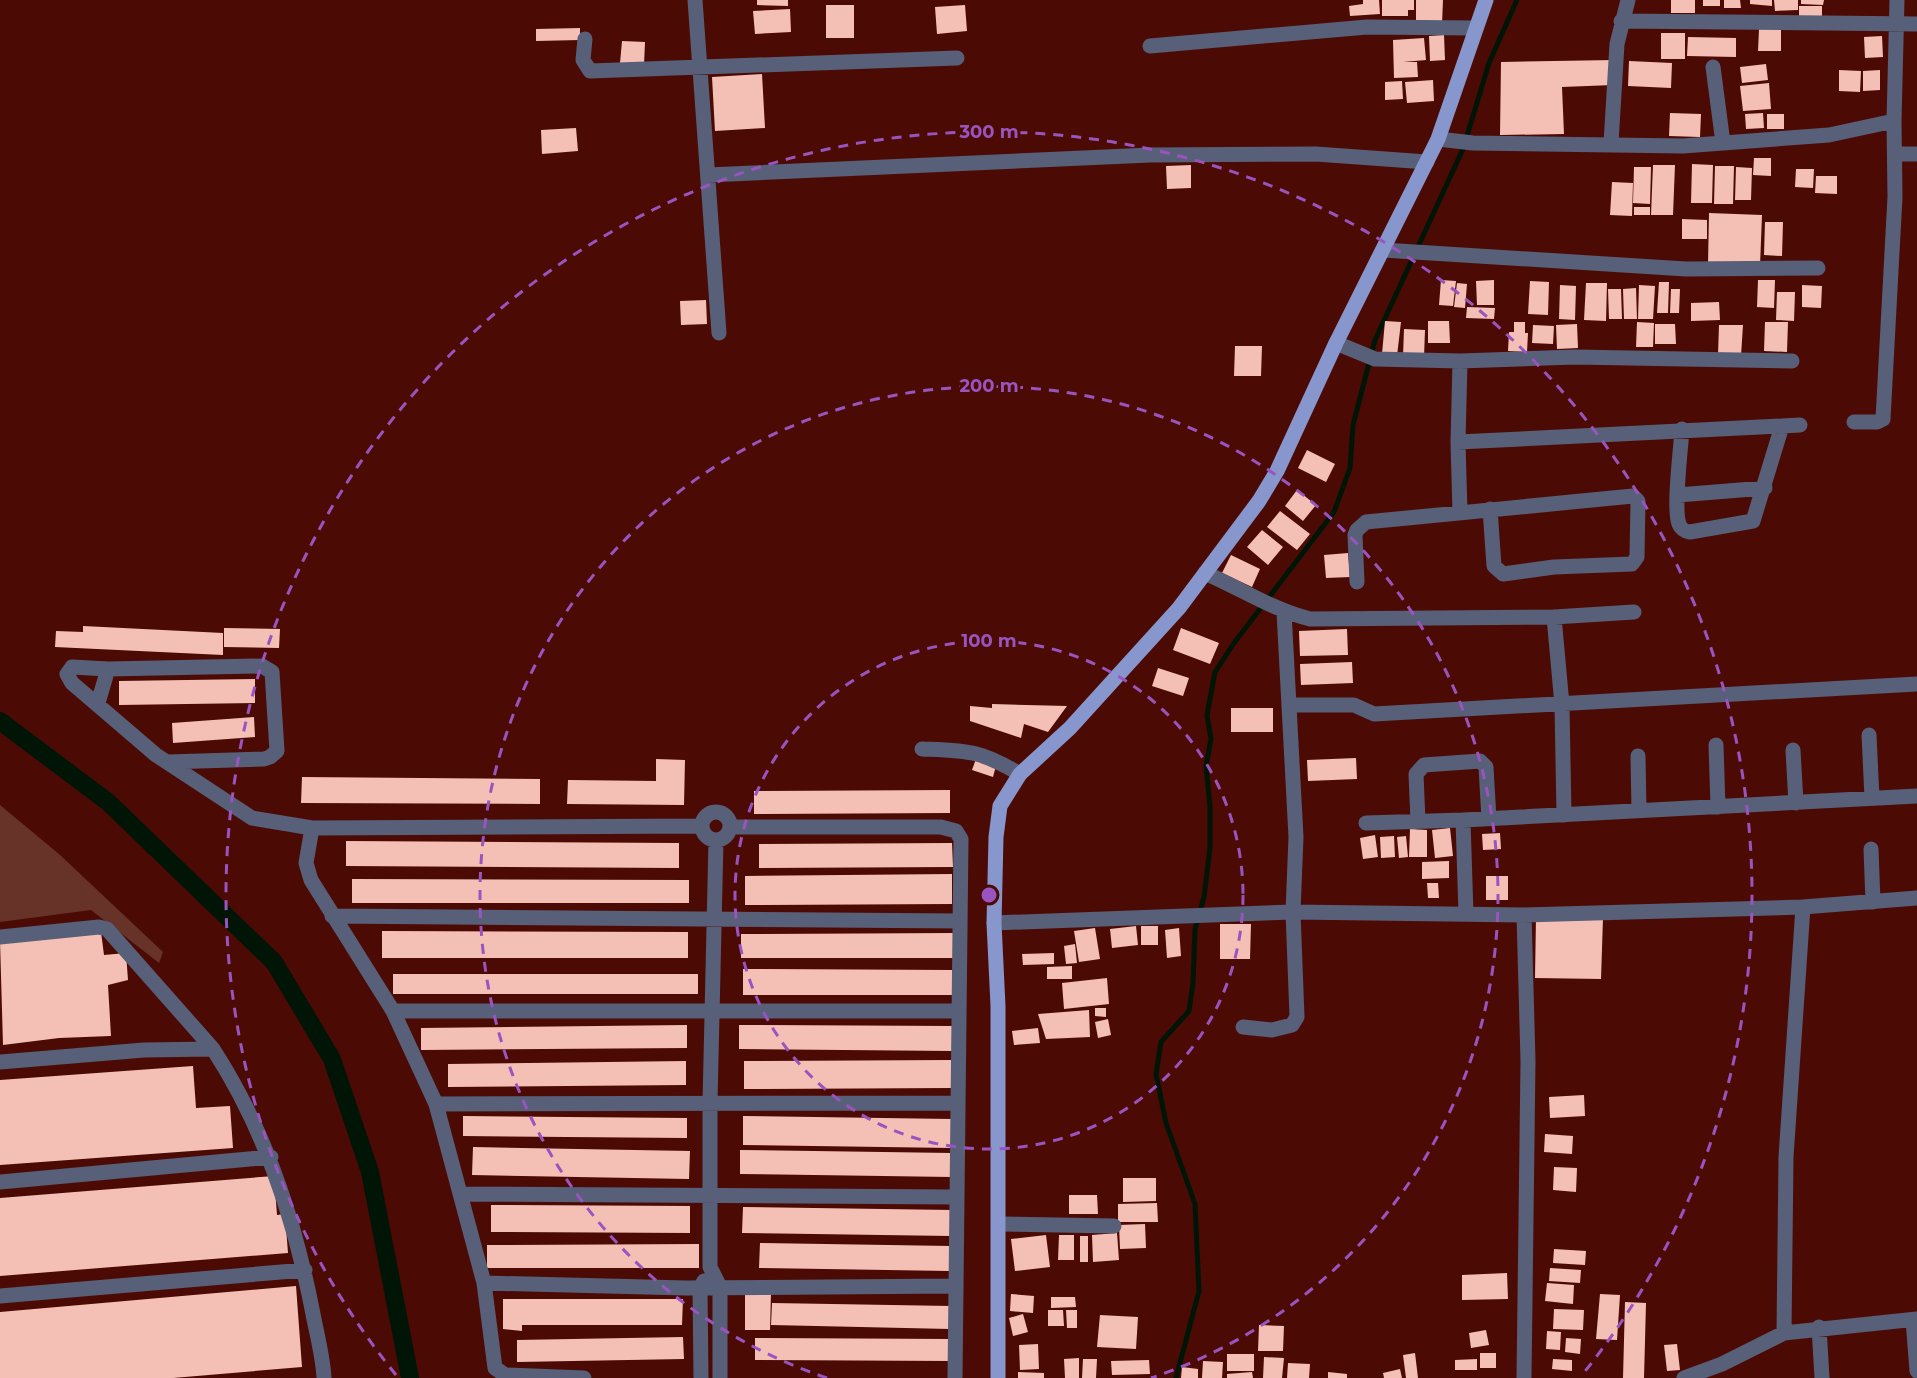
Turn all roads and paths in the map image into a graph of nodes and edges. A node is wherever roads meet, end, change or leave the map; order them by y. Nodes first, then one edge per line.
1 (695, 0) edge
2 (1486, 0) edge
3 (1628, 0) edge
4 (1897, 0) edge
5 (1621, 21) junction
6 (1896, 23) junction
7 (1917, 24) edge
8 (1475, 28) junction
9 (585, 39) dead end
10 (1150, 46) dead end
11 (957, 58) dead end
12 (701, 65) junction
13 (1713, 67) dead end
14 (1894, 121) junction
15 (1445, 140) junction
16 (1611, 143) junction
17 (1723, 143) junction
18 (1895, 154) junction
19 (1917, 154) edge
20 (1427, 162) junction
21 (708, 175) junction
22 (1383, 250) junction
23 (1818, 268) dead end
24 (719, 333) dead end
25 (1336, 343) junction
26 (1460, 361) junction
27 (1792, 361) dead end
28 (1854, 422) dead end
29 (1800, 424) dead end
30 (1782, 426) junction
31 (1682, 429) junction
32 (1458, 442) junction
33 (1765, 488) junction
34 (1678, 495) junction
35 (1490, 509) junction
36 (1460, 513) junction
37 (1205, 573) junction
38 (1357, 582) dead end
39 (1284, 612) junction
40 (1634, 612) dead end
41 (1554, 617) junction
42 (108, 669) junction
43 (1917, 684) edge
44 (98, 703) junction
45 (1290, 705) junction
46 (1562, 705) junction
47 (1869, 735) dead end
48 (1716, 745) dead end
49 (922, 749) dead end
50 (1793, 750) dead end
51 (1638, 756) dead end
52 (168, 762) junction
53 (1020, 774) junction
54 (1917, 796) edge
55 (1872, 798) junction
56 (1796, 802) junction
57 (1718, 807) junction
58 (1640, 811) junction
59 (1564, 815) junction
60 (1489, 819) junction
61 (1463, 820) junction
62 (1418, 822) junction
63 (1366, 823) dead end
64 (702, 826) junction
65 (730, 827) junction
66 (312, 828) junction
67 (716, 840) junction
68 (1871, 849) dead end
69 (1917, 898) edge
70 (1873, 902) junction
71 (1803, 907) junction
72 (1293, 912) junction
73 (1466, 914) junction
74 (1524, 915) junction
75 (332, 916) junction
76 (715, 920) junction
77 (960, 921) junction
78 (994, 923) junction
79 (0, 937) edge
80 (393, 1011) junction
81 (713, 1011) junction
82 (959, 1011) junction
83 (1243, 1027) dead end
84 (213, 1049) junction
85 (0, 1062) edge
86 (710, 1103) junction
87 (957, 1103) junction
88 (436, 1104) junction
89 (271, 1157) junction
90 (0, 1182) edge
91 (462, 1194) junction
92 (710, 1196) junction
93 (956, 1197) junction
94 (999, 1224) junction
95 (1114, 1226) dead end
96 (710, 1267) junction
97 (305, 1270) junction
98 (484, 1283) junction
99 (955, 1286) junction
100 (720, 1287) junction
101 (700, 1288) junction
102 (0, 1296) edge
103 (1915, 1319) edge
104 (1819, 1327) junction
105 (1784, 1333) junction
106 (1917, 1371) edge
107 (324, 1378) edge
108 (584, 1378) edge
109 (701, 1378) edge
110 (720, 1378) edge
111 (955, 1378) edge
112 (998, 1378) edge
113 (1524, 1378) edge
114 (1684, 1378) edge
115 (1822, 1378) edge

1 - 12 street
2 - 8 main road
3 - 5 street
4 - 6 street
5 - 6 street
5 - 16 street
6 - 7 street
6 - 14 street
8 - 10 street
8 - 15 main road
9 - 12 street
11 - 12 street
12 - 21 street
13 - 17 street
14 - 17 street
14 - 18 street
15 - 16 street
15 - 20 main road
16 - 17 street
18 - 19 street
18 - 28 street
20 - 21 street
20 - 22 main road
21 - 24 street
22 - 23 street
22 - 25 main road
25 - 26 street
25 - 37 main road
26 - 27 street
26 - 32 street
29 - 30 street
30 - 31 street
30 - 33 street
31 - 32 street
31 - 34 street
32 - 36 street
33 - 34 street
33 - 34 street
35 - 35 street
35 - 36 street
36 - 38 street
37 - 39 street
37 - 53 main road
39 - 41 street
39 - 45 street
40 - 41 street
41 - 46 street
42 - 44 street
42 - 44 street
42 - 52 street
43 - 46 street
44 - 52 street
45 - 46 street
45 - 72 street
46 - 59 street
47 - 55 street
48 - 57 street
49 - 53 street
50 - 56 street
51 - 58 street
52 - 66 street
53 - 78 main road
54 - 55 street
55 - 56 street
56 - 57 street
57 - 58 street
58 - 59 street
59 - 60 street
60 - 61 street
60 - 62 street
61 - 62 street
61 - 73 street
62 - 63 street
64 - 65 street
64 - 66 street
64 - 67 street
65 - 67 street
65 - 77 street
66 - 75 street
67 - 76 street
68 - 70 street
69 - 70 street
70 - 71 street
71 - 74 street
71 - 105 street
72 - 73 street
72 - 78 street
72 - 83 street
73 - 74 street
74 - 113 street
75 - 76 street
75 - 80 street
76 - 77 street
76 - 81 street
77 - 82 street
78 - 94 main road
79 - 84 street
80 - 81 street
80 - 88 street
81 - 82 street
81 - 86 street
82 - 87 street
84 - 85 street
84 - 89 street
86 - 87 street
86 - 88 street
86 - 92 street
87 - 93 street
88 - 91 street
89 - 90 street
89 - 97 street
91 - 92 street
91 - 98 street
92 - 93 street
92 - 96 street
93 - 99 street
94 - 95 street
94 - 112 main road
96 - 100 street
96 - 101 street
97 - 102 street
97 - 107 street
98 - 101 street
98 - 108 street
99 - 100 street
99 - 111 street
100 - 101 street
100 - 110 street
101 - 109 street
103 - 104 street
103 - 106 street
104 - 105 street
104 - 115 street
105 - 114 street

